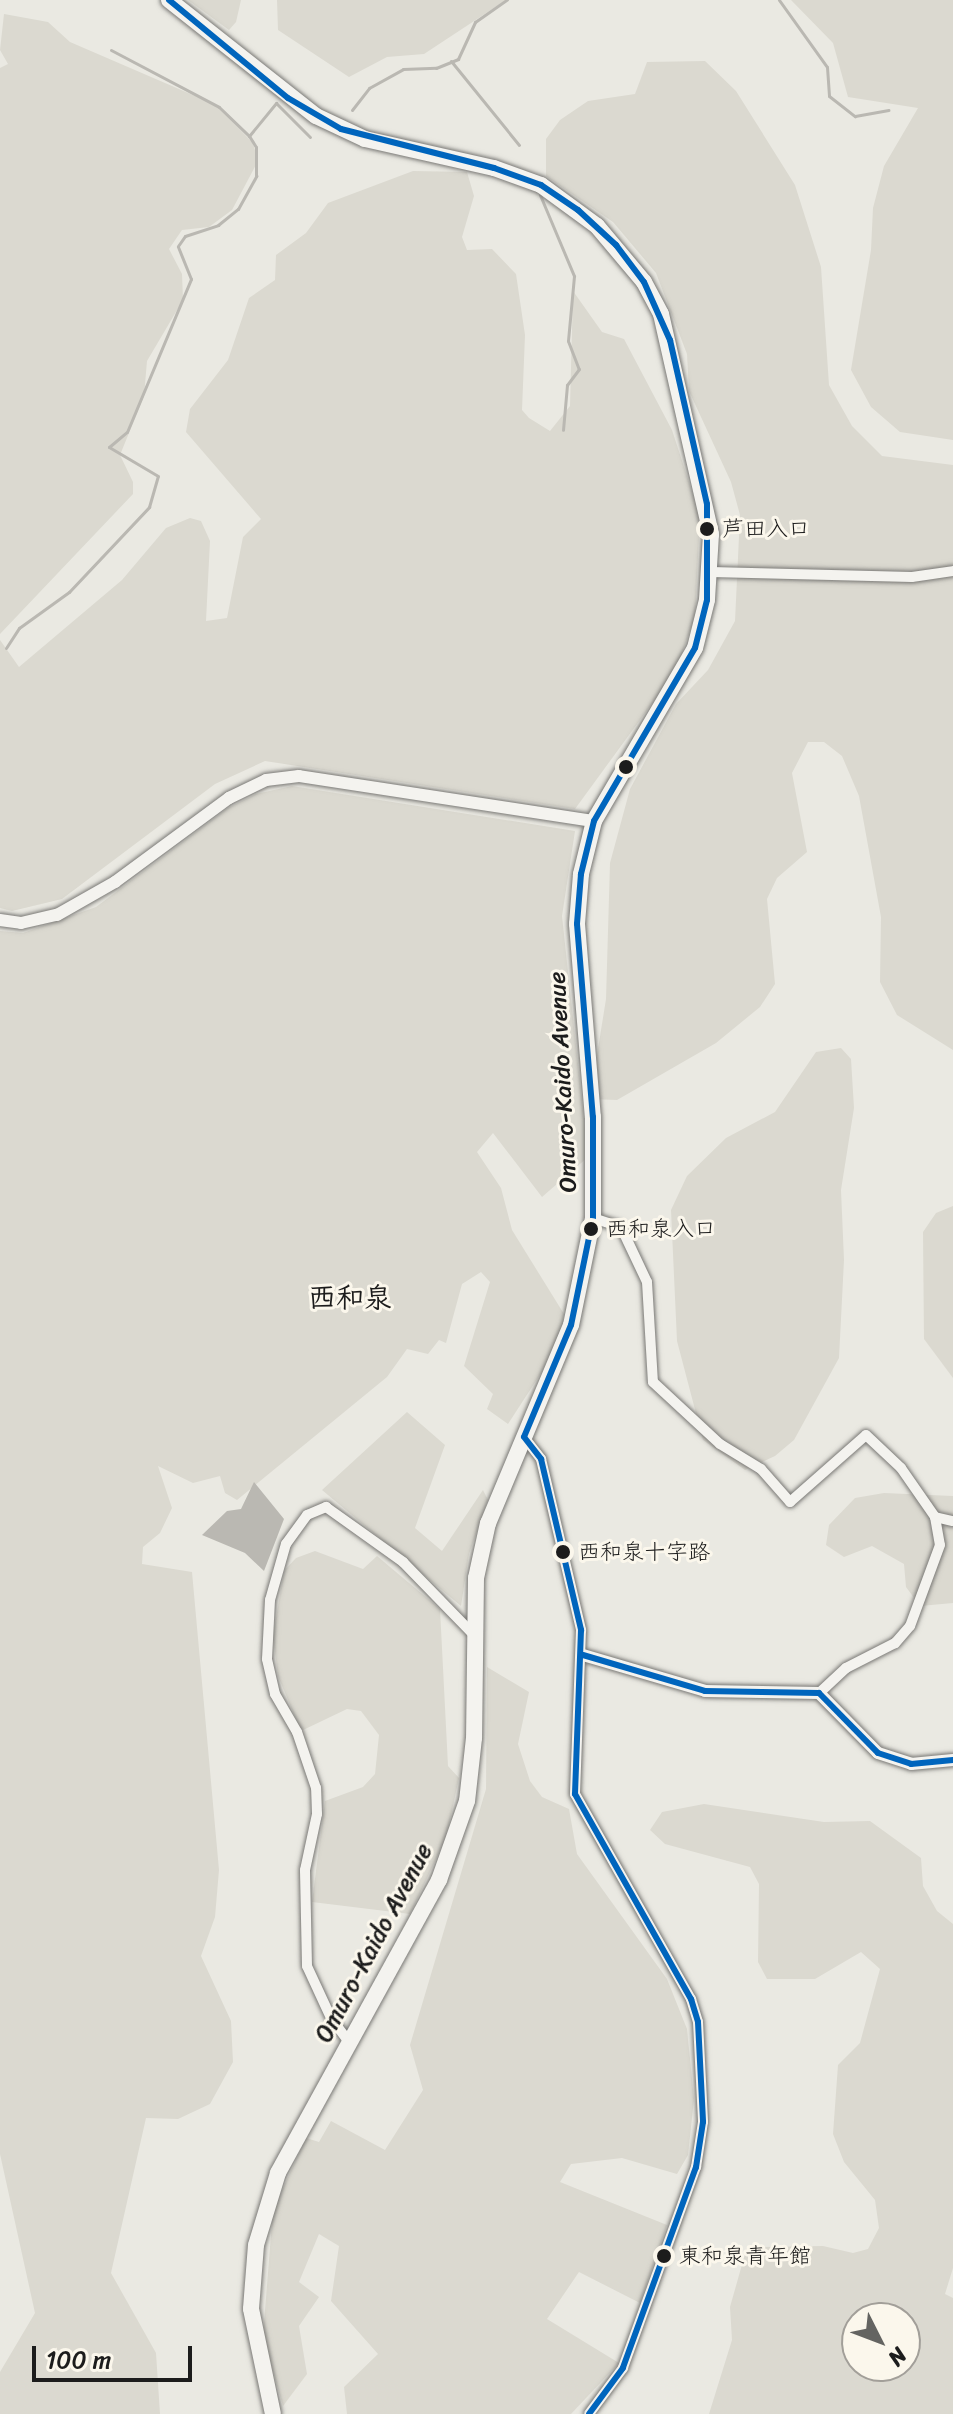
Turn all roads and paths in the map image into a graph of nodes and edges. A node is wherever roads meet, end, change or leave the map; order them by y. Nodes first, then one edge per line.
1 (169, 0) edge
2 (953, 571) edge
3 (711, 572) junction
4 (594, 821) junction
5 (0, 920) edge
6 (593, 1218) junction
7 (524, 1437) junction
8 (935, 1517) junction
9 (953, 1521) edge
10 (472, 1633) junction
11 (583, 1655) junction
12 (819, 1693) junction
13 (953, 1760) edge
14 (349, 2042) junction
15 (591, 2413) edge
16 (273, 2414) edge

1 - 3 main road, Omuro-Kaido Avenue
2 - 3 street
3 - 4 main road, Omuro-Kaido Avenue
4 - 5 street
4 - 6 main road, Omuro-Kaido Avenue
6 - 7 main road, Omuro-Kaido Avenue
6 - 8 street
7 - 10 main road, Omuro-Kaido Avenue
7 - 11 street
8 - 9 street
8 - 12 street
10 - 14 main road, Omuro-Kaido Avenue
10 - 14 street
11 - 12 street
11 - 15 street
12 - 13 street
14 - 16 main road, Omuro-Kaido Avenue

